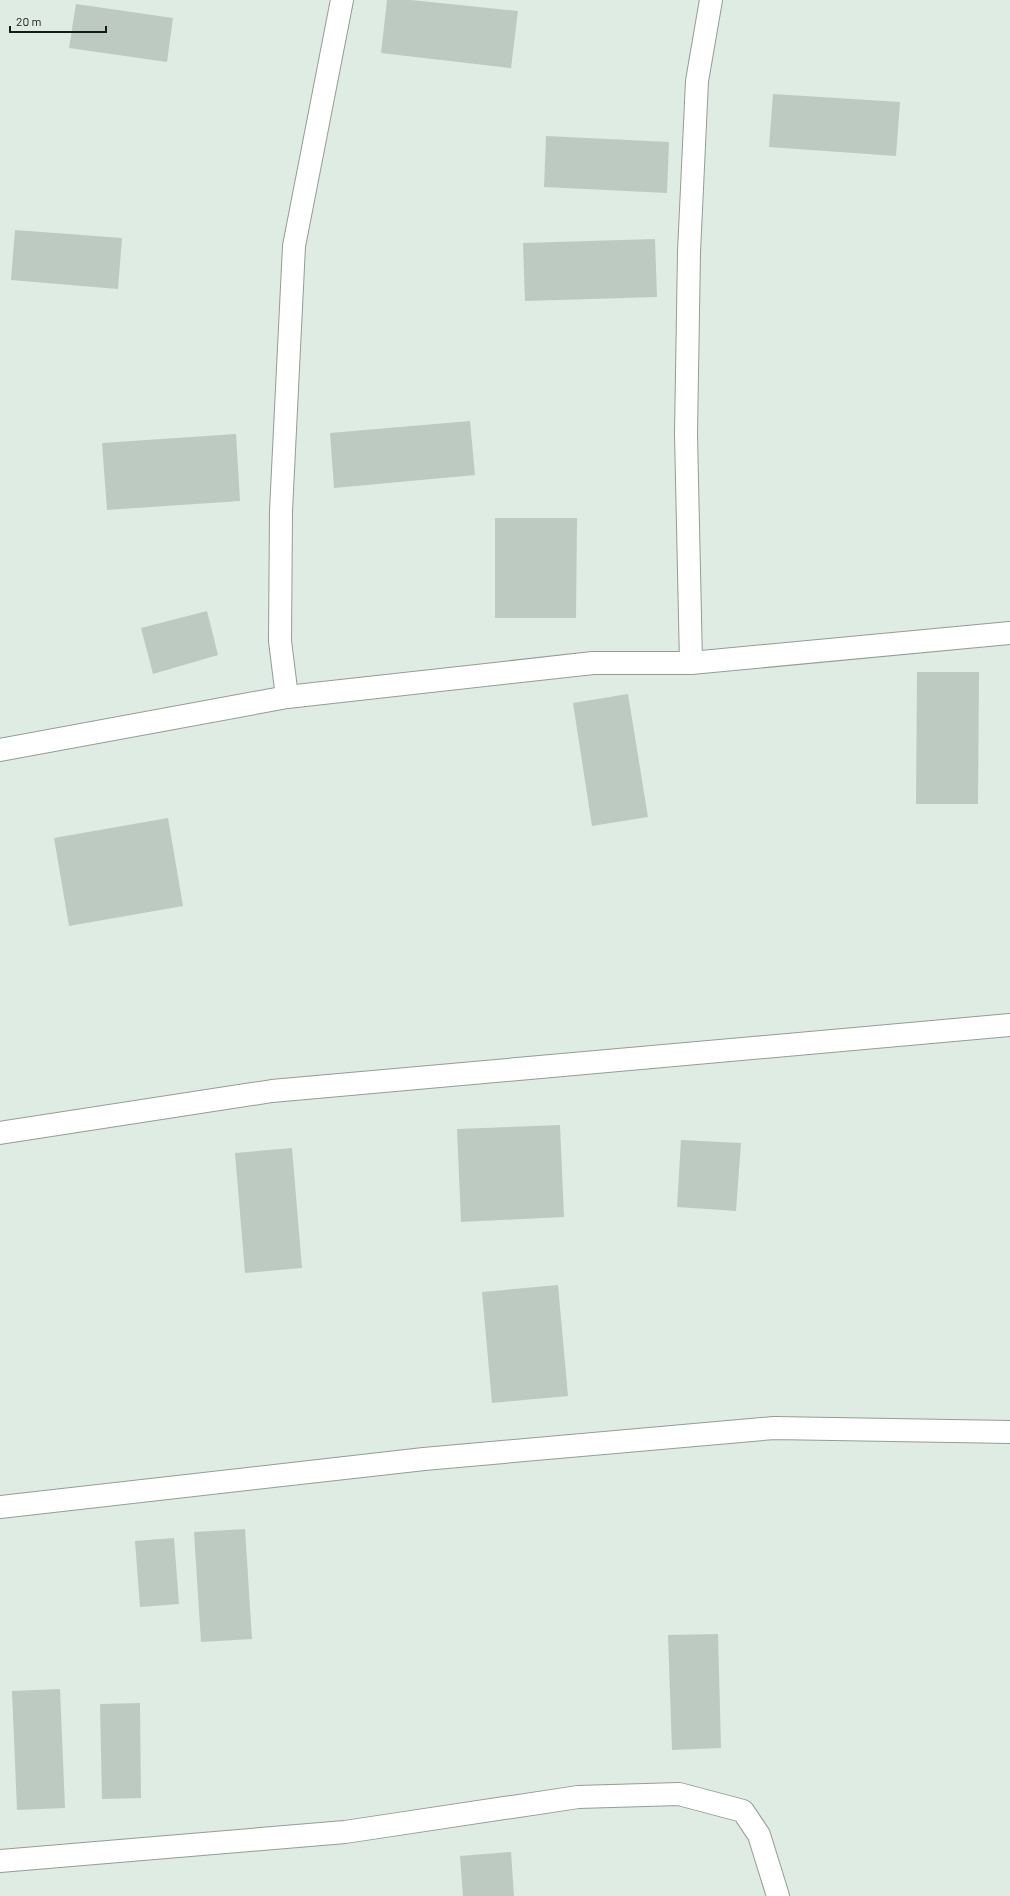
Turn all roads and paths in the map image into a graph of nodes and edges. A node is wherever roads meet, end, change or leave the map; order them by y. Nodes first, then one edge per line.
1 (342, 0) edge
2 (711, 0) edge
3 (1010, 633) edge
4 (691, 663) junction
5 (287, 697) junction
6 (0, 750) edge
7 (1010, 1025) edge
8 (0, 1133) edge
9 (1010, 1432) edge
10 (0, 1507) edge
11 (0, 1861) edge
12 (778, 1896) edge

1 - 5 street
2 - 4 street
3 - 4 street
4 - 5 street
5 - 6 street
7 - 8 street
9 - 10 street
11 - 12 street

